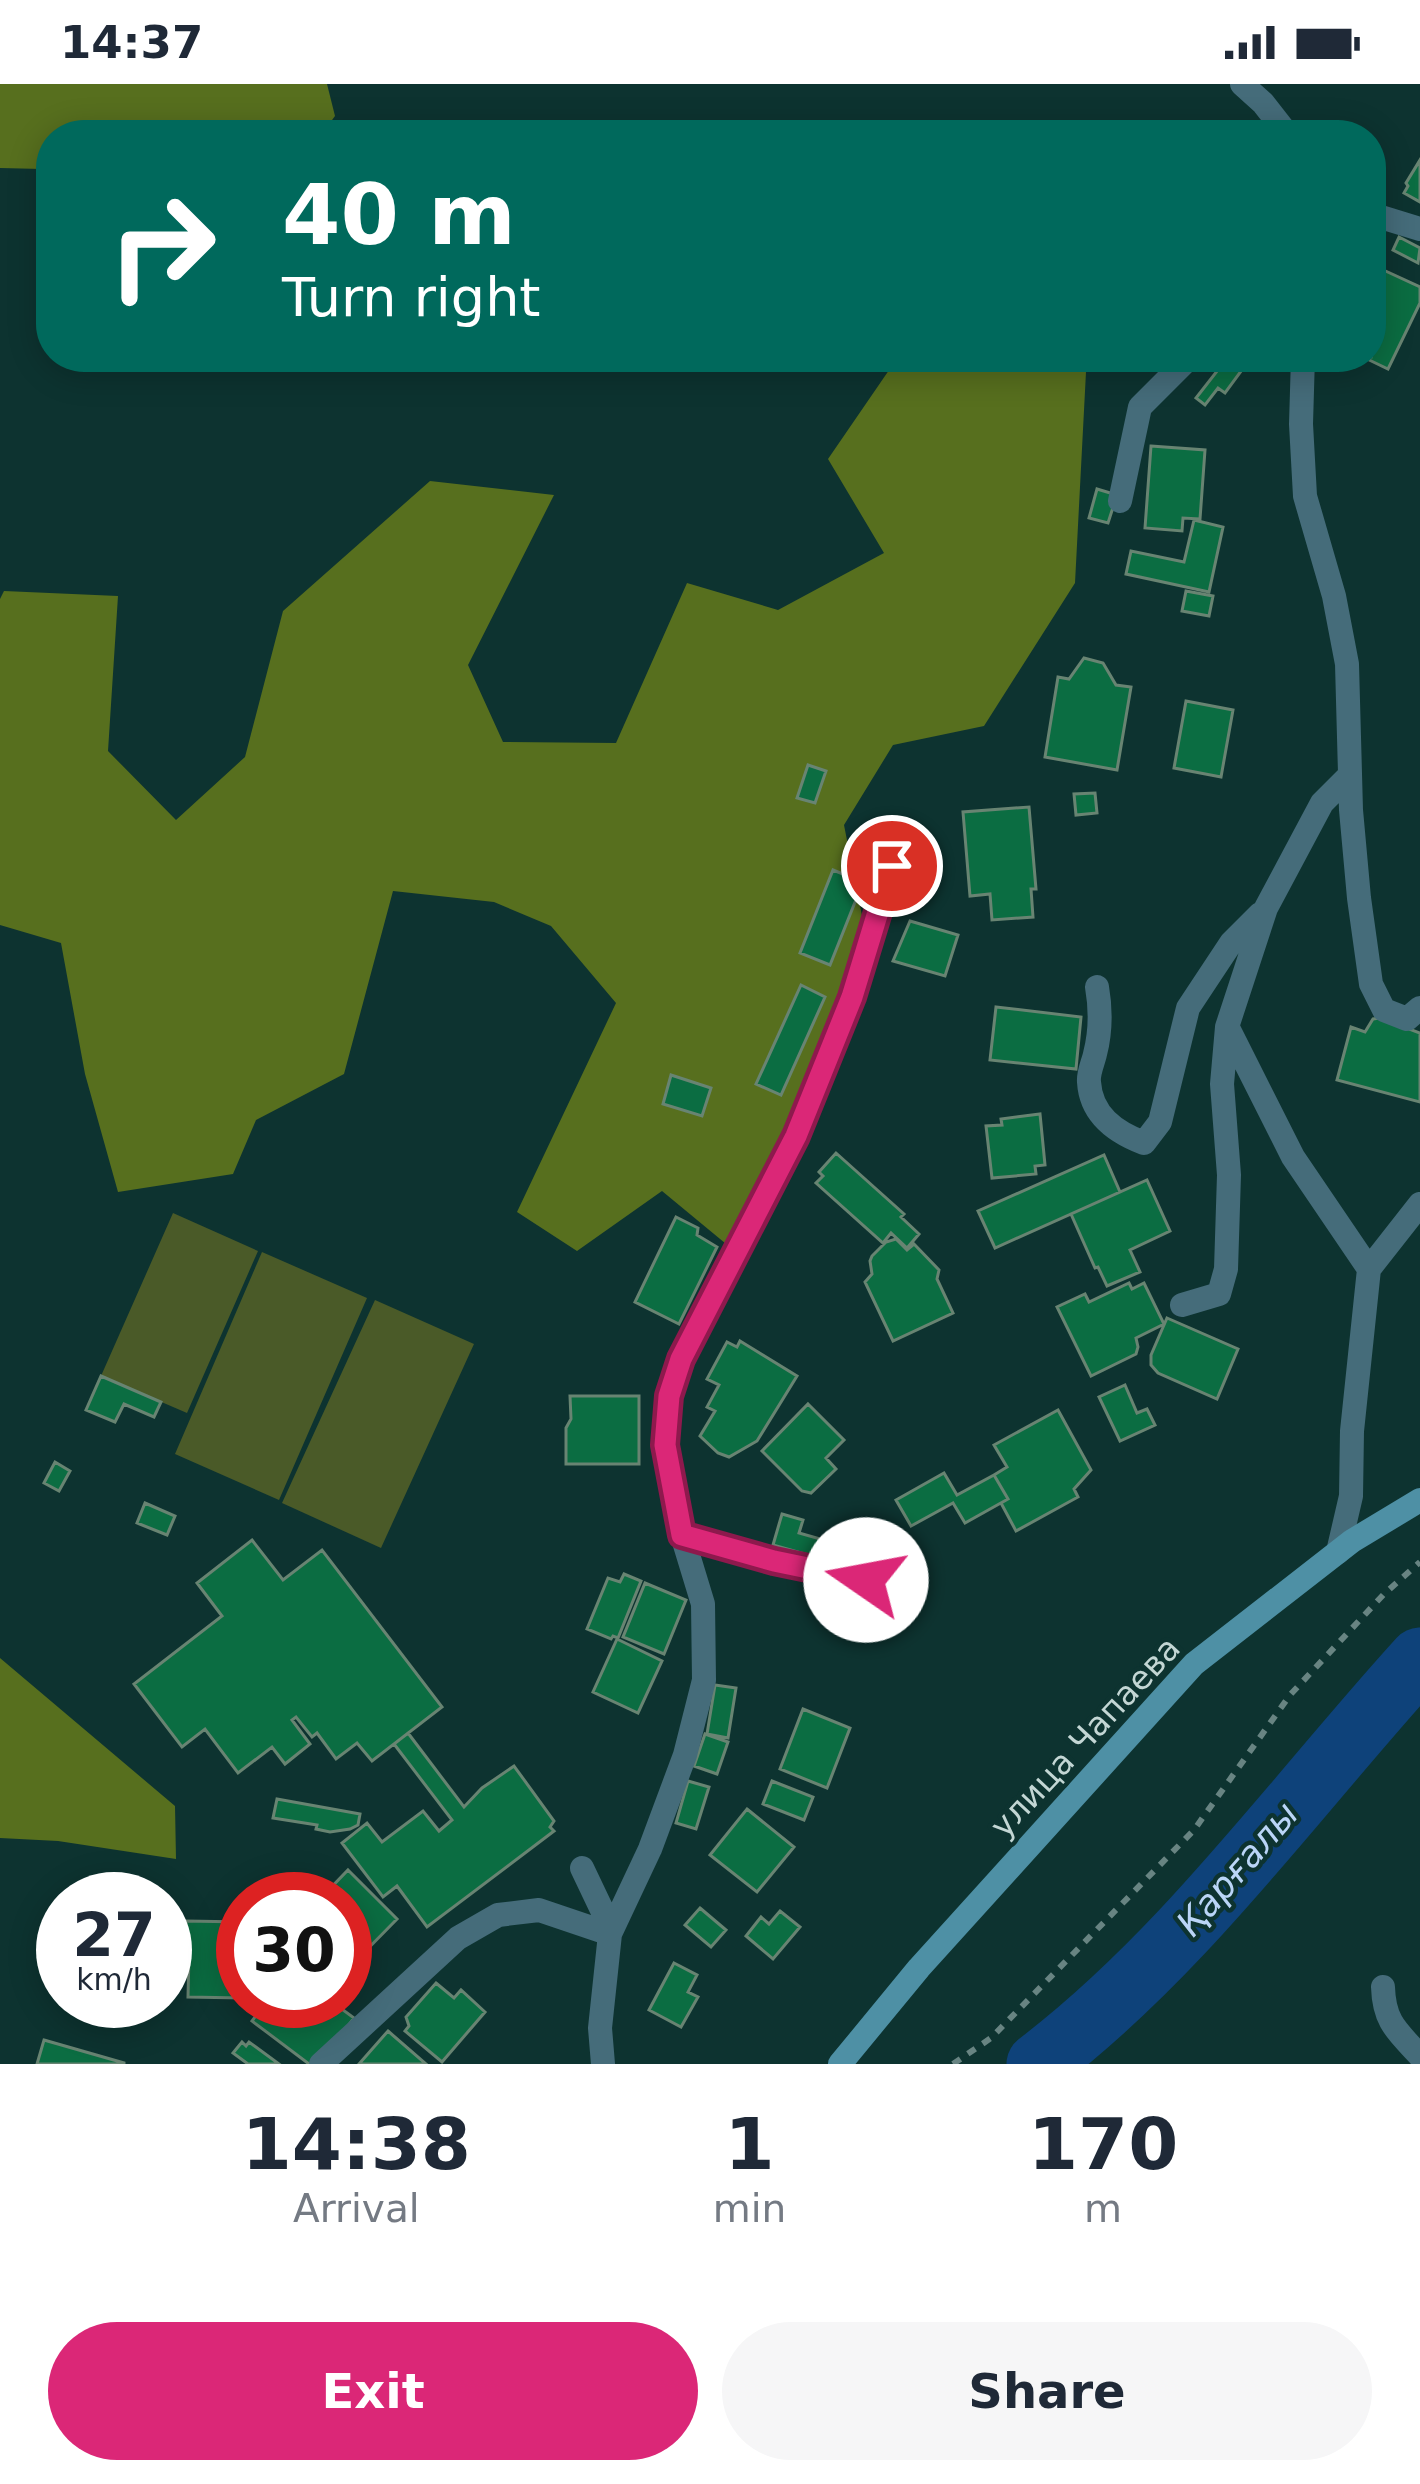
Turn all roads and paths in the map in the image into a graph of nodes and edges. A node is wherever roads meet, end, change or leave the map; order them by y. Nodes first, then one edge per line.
1 (1242, 84) edge
2 (1276, 120) edge
3 (1386, 219) edge
4 (1420, 229) edge
5 (1175, 372) edge
6 (1303, 372) edge
7 (1120, 501) dead end
8 (1350, 775) junction
9 (892, 866) dead end
10 (1266, 908) junction
11 (1096, 987) dead end
12 (1420, 1009) edge
13 (1227, 1027) junction
14 (1420, 1204) edge
15 (1369, 1269) junction
16 (1181, 1305) dead end
17 (1420, 1500) edge
18 (682, 1535) junction
19 (1338, 1552) junction
20 (1420, 1562) edge
21 (889, 1576) dead end
22 (582, 1868) dead end
23 (610, 1934) junction
24 (1383, 1987) dead end
25 (1420, 2056) edge
26 (321, 2064) edge
27 (603, 2064) edge
28 (840, 2064) edge
29 (953, 2064) edge

1 - 2 street
3 - 4 street
5 - 7 street
6 - 8 street
8 - 10 street
8 - 12 street
9 - 18 street
10 - 11 street
10 - 13 street
13 - 15 street
13 - 16 street
14 - 15 street
15 - 19 street
17 - 19 street, улица Чапаева
18 - 21 street
18 - 23 street
19 - 28 street, улица Чапаева
20 - 29 path
22 - 23 street
23 - 26 street
23 - 27 street
24 - 25 street

